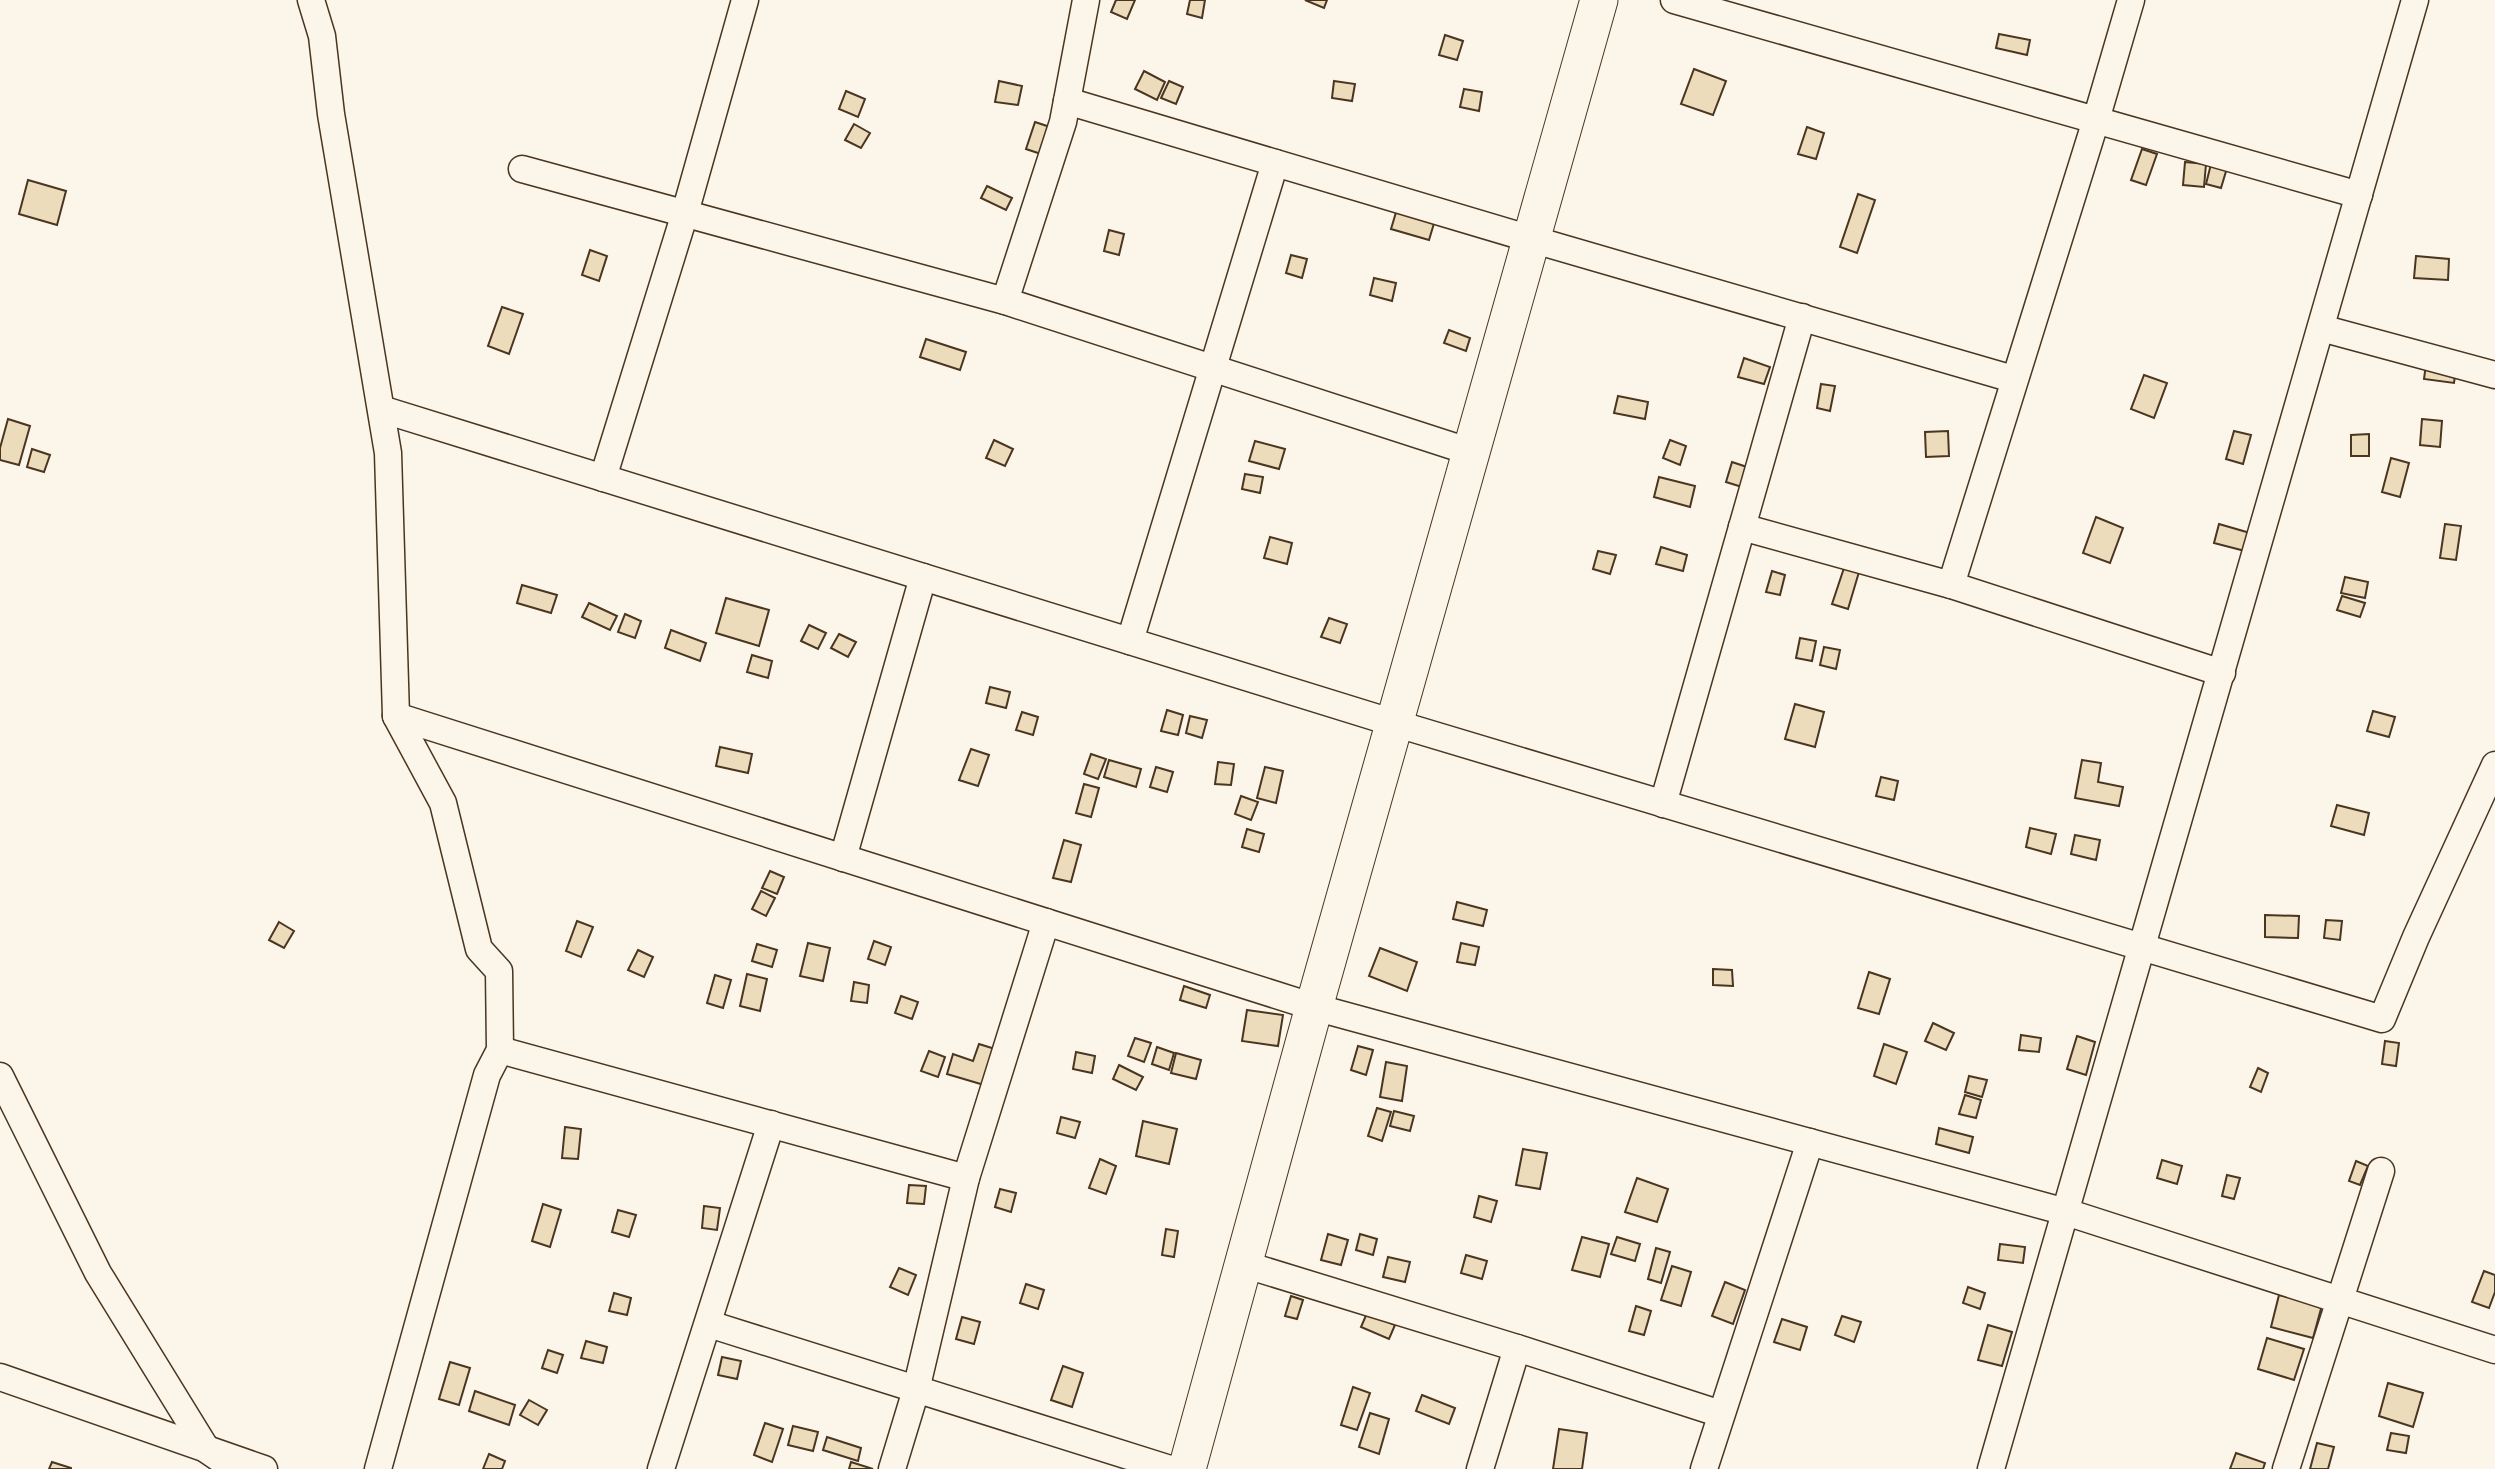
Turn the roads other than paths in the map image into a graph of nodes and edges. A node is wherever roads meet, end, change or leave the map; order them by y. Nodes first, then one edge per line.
1 (311, 0) edge
2 (746, 0) edge
3 (1086, 0) edge
4 (1599, 0) edge
5 (1674, 0) edge
6 (2131, 0) edge
7 (2415, 0) edge
8 (1067, 101) junction
9 (2096, 120) junction
10 (1275, 163) junction
11 (522, 169) dead end
12 (2359, 195) junction
13 (684, 214) junction
14 (1531, 239) junction
15 (1005, 301) junction
16 (1802, 317) junction
17 (2321, 328) junction
18 (1214, 369) junction
19 (2495, 375) edge
20 (2014, 379) junction
21 (381, 409) junction
22 (1471, 452) junction
23 (603, 478) junction
24 (1742, 527) junction
25 (923, 577) junction
26 (1951, 585) junction
27 (1130, 641) junction
28 (2222, 673) junction
29 (396, 716) junction
30 (1394, 723) junction
31 (2495, 765) edge
32 (1663, 804) junction
33 (842, 858) junction
34 (1046, 922) junction
35 (2142, 948) junction
36 (1314, 1007) junction
37 (500, 1050) junction
38 (0, 1076) edge
39 (771, 1124) junction
40 (1810, 1142) junction
41 (2381, 1171) dead end
42 (966, 1178) junction
43 (2066, 1212) junction
44 (1243, 1264) junction
45 (2339, 1300) junction
46 (709, 1324) junction
47 (1517, 1348) junction
48 (2495, 1350) edge
49 (0, 1377) edge
50 (916, 1390) junction
51 (1721, 1414) junction
52 (207, 1450) junction
53 (234, 1469) edge
54 (264, 1469) edge
55 (378, 1469) edge
56 (661, 1469) edge
57 (892, 1469) edge
58 (1170, 1469) edge
59 (1187, 1469) edge
60 (1480, 1469) edge
61 (1704, 1469) edge
62 (1992, 1469) edge
63 (2286, 1469) edge

1 - 21 street
2 - 13 street
3 - 8 street
4 - 14 main road
5 - 9 street
6 - 9 street
7 - 12 street
8 - 10 street
8 - 15 street
9 - 12 street
9 - 20 street
10 - 14 street
10 - 18 street
11 - 13 street
12 - 17 street
13 - 15 street
13 - 23 street
14 - 16 street
14 - 22 main road
15 - 18 street
16 - 20 street
16 - 24 street
17 - 19 street
17 - 28 street
18 - 22 street
18 - 27 street
20 - 26 street
21 - 23 street
21 - 29 street
22 - 30 main road
23 - 25 street
24 - 26 street
24 - 32 street
25 - 27 street
25 - 33 street
26 - 28 street
27 - 30 street
28 - 35 street
29 - 33 street
29 - 37 street
30 - 32 street
30 - 36 main road
31 - 35 street
32 - 35 street
33 - 34 street
34 - 36 street
34 - 42 street
35 - 43 street
36 - 40 street
36 - 44 main road
37 - 39 street
37 - 55 street
38 - 52 street
39 - 42 street
39 - 46 street
40 - 43 street
40 - 51 street
41 - 45 street
42 - 50 street
43 - 45 street
43 - 62 street
44 - 47 street
44 - 59 main road
45 - 48 street
45 - 63 street
46 - 50 street
46 - 56 street
47 - 51 street
47 - 60 street
49 - 52 street
50 - 57 street
50 - 58 street
51 - 61 street
52 - 53 street
52 - 54 street

